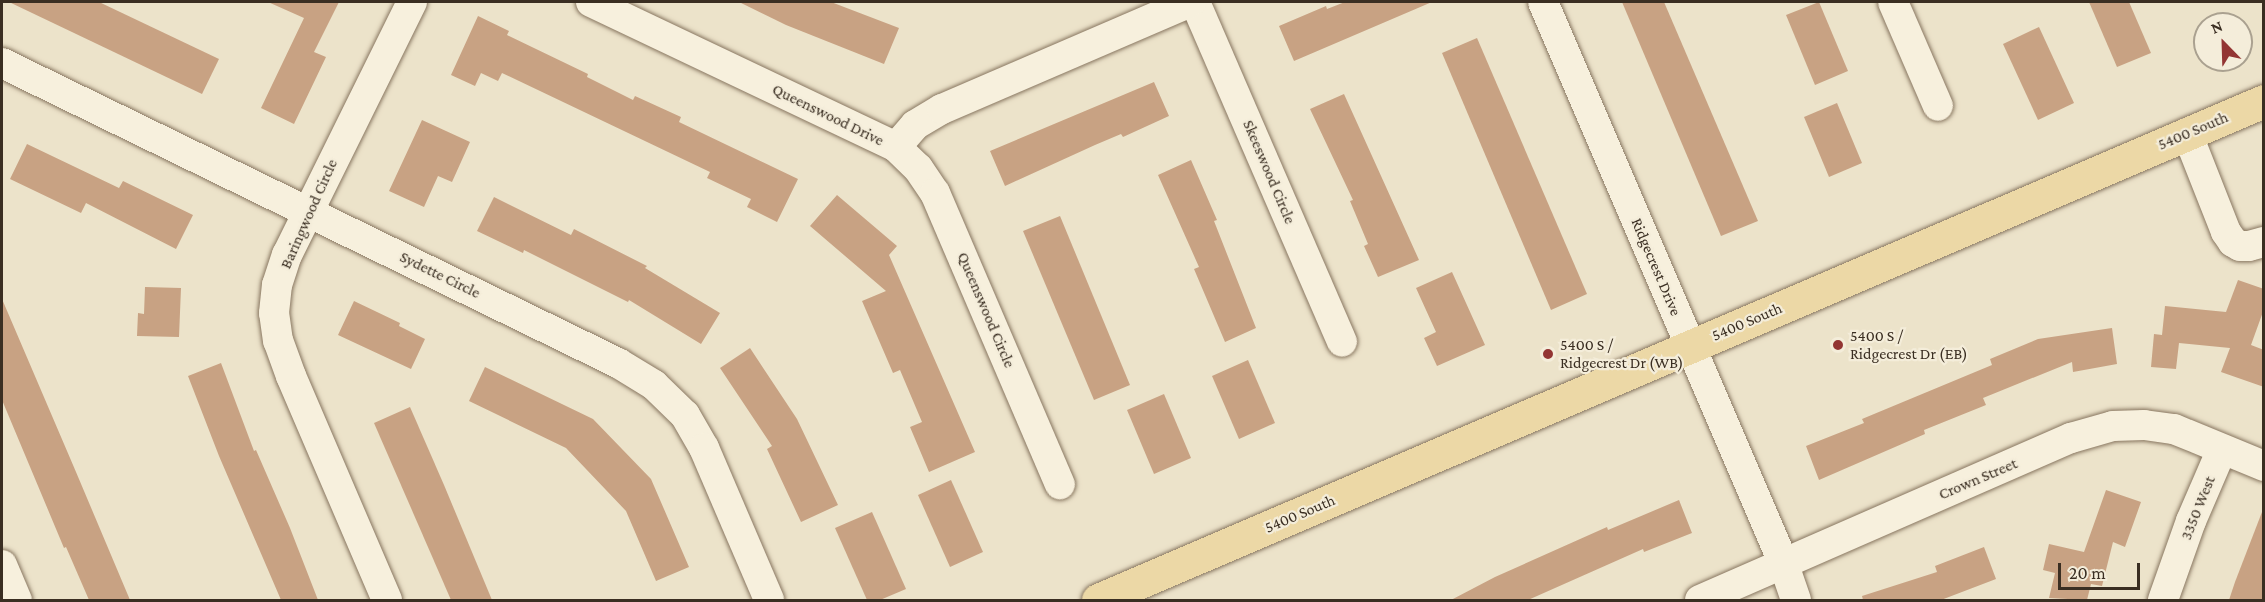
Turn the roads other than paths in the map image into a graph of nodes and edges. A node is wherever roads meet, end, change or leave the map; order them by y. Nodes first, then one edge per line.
1 (412, 2) edge
2 (591, 2) edge
3 (1193, 2) edge
4 (1543, 2) edge
5 (1893, 2) edge
6 (2, 63) edge
7 (2264, 101) edge
8 (1938, 106) dead end
9 (2187, 134) junction
10 (896, 147) junction
11 (308, 210) junction
12 (2264, 242) edge
13 (1342, 342) dead end
14 (1690, 346) junction
15 (2222, 449) junction
16 (2264, 466) edge
17 (1060, 484) dead end
18 (1783, 562) junction
19 (2, 565) edge
20 (17, 600) edge
21 (387, 600) edge
22 (769, 600) edge
23 (1098, 600) edge
24 (1700, 600) edge
25 (1796, 600) edge
26 (2163, 600) edge

1 - 11 street, Baringwood Circle
2 - 10 street, Queenswood Drive
3 - 10 street, Queenswood Drive
3 - 13 street, Skeeswood Circle
4 - 14 street, Ridgecrest Drive
5 - 8 street
6 - 11 street, Sydette Circle
7 - 9 main road, 5400 South
9 - 12 street
9 - 14 main road, 5400 South
10 - 17 street, Queenswood Circle
11 - 21 street, Baringwood Circle
11 - 22 street, Sydette Circle
14 - 18 street, Ridgecrest Drive
14 - 23 main road, 5400 South
15 - 16 street, Crown Street
15 - 18 street, Crown Street
15 - 26 street, 3350 West
18 - 24 street, Crown Street
18 - 25 street, Ridgecrest Drive
19 - 20 street

